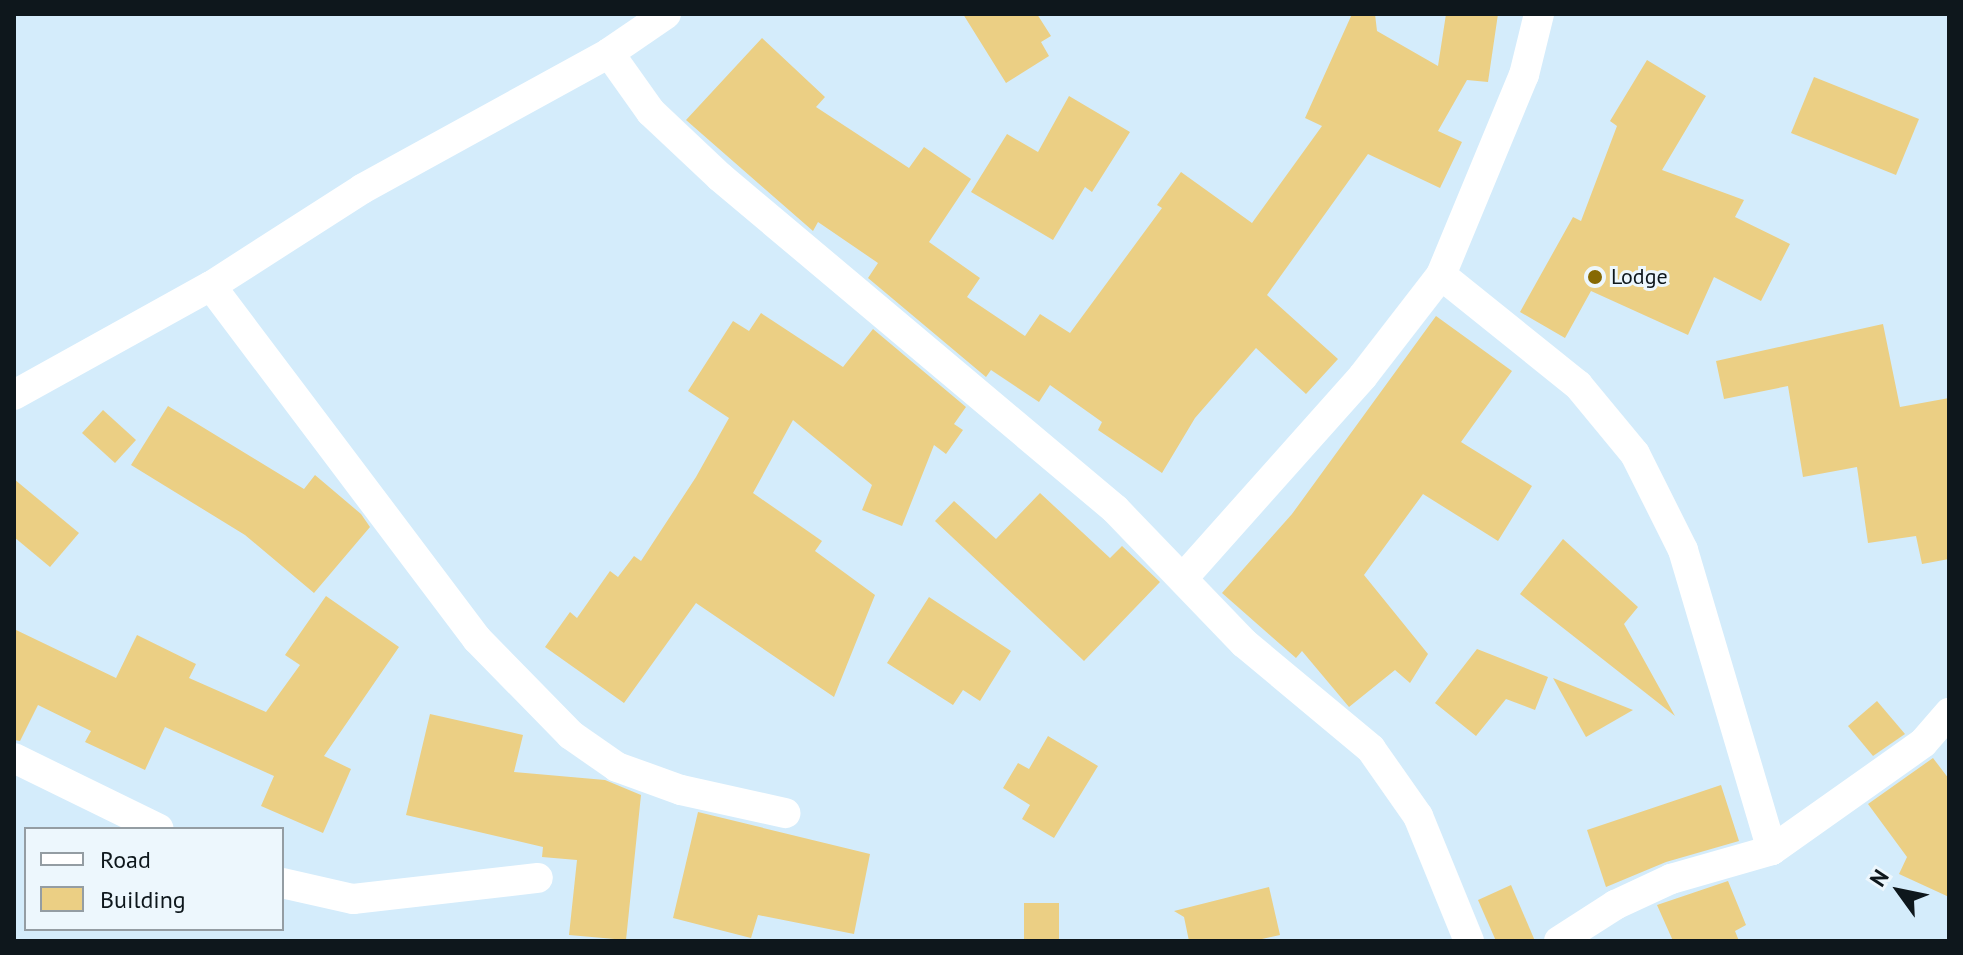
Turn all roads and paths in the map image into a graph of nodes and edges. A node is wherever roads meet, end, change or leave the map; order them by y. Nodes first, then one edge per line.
1 (666, 14) edge
2 (1539, 14) edge
3 (609, 53) junction
4 (1441, 275) junction
5 (211, 286) junction
6 (14, 395) edge
7 (1184, 577) junction
8 (1949, 713) edge
9 (14, 758) edge
10 (785, 813) dead end
11 (155, 827) edge
12 (1772, 850) junction
13 (538, 878) dead end
14 (284, 883) edge
15 (1456, 934) edge
16 (1559, 941) edge

1 - 3 street
2 - 4 street
3 - 5 street
3 - 7 street
4 - 7 street
4 - 12 street
5 - 6 street
5 - 10 street
7 - 15 street
8 - 12 street
9 - 11 street
12 - 16 street
13 - 14 street

